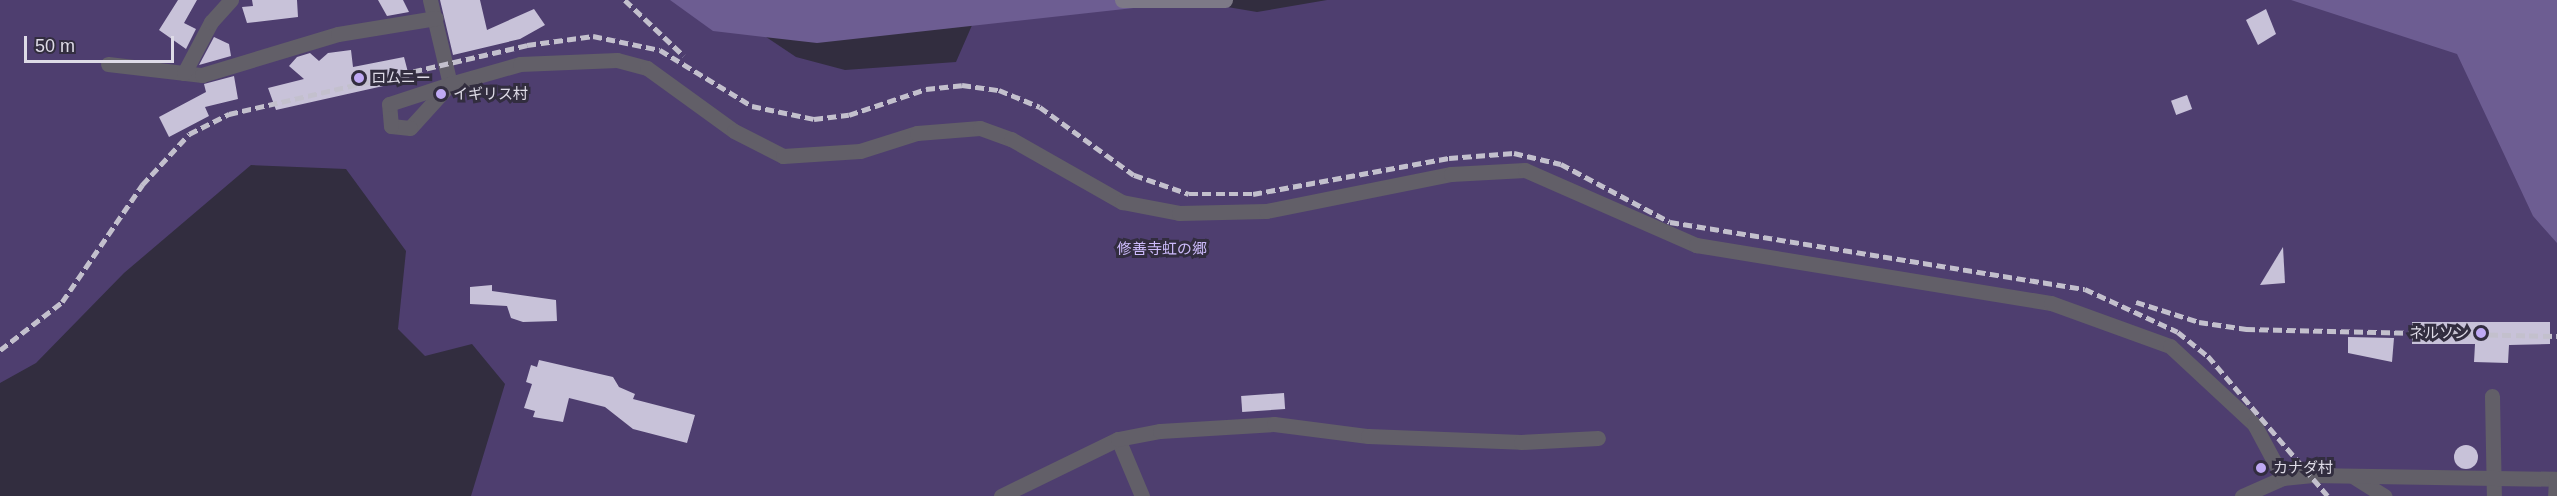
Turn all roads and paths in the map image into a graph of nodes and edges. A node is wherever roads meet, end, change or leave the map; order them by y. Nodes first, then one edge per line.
1 (231, 0) edge
2 (430, 0) edge
3 (1122, 0) edge
4 (1225, 0) edge
5 (436, 18) junction
6 (108, 64) dead end
7 (184, 73) junction
8 (2492, 396) dead end
9 (1598, 438) dead end
10 (1118, 440) junction
11 (2354, 477) junction
12 (2283, 478) junction
13 (2494, 480) junction
14 (1001, 496) edge
15 (1142, 496) edge
16 (2242, 496) edge
17 (2384, 496) edge
18 (2494, 496) edge
19 (2555, 496) edge

1 - 7 street
2 - 5 street
3 - 4 street
5 - 7 street
5 - 12 street
6 - 7 street
8 - 13 street
9 - 10 street
10 - 14 street
10 - 15 street
11 - 12 street
11 - 13 street
11 - 17 street
12 - 16 street
13 - 18 street
13 - 19 street

